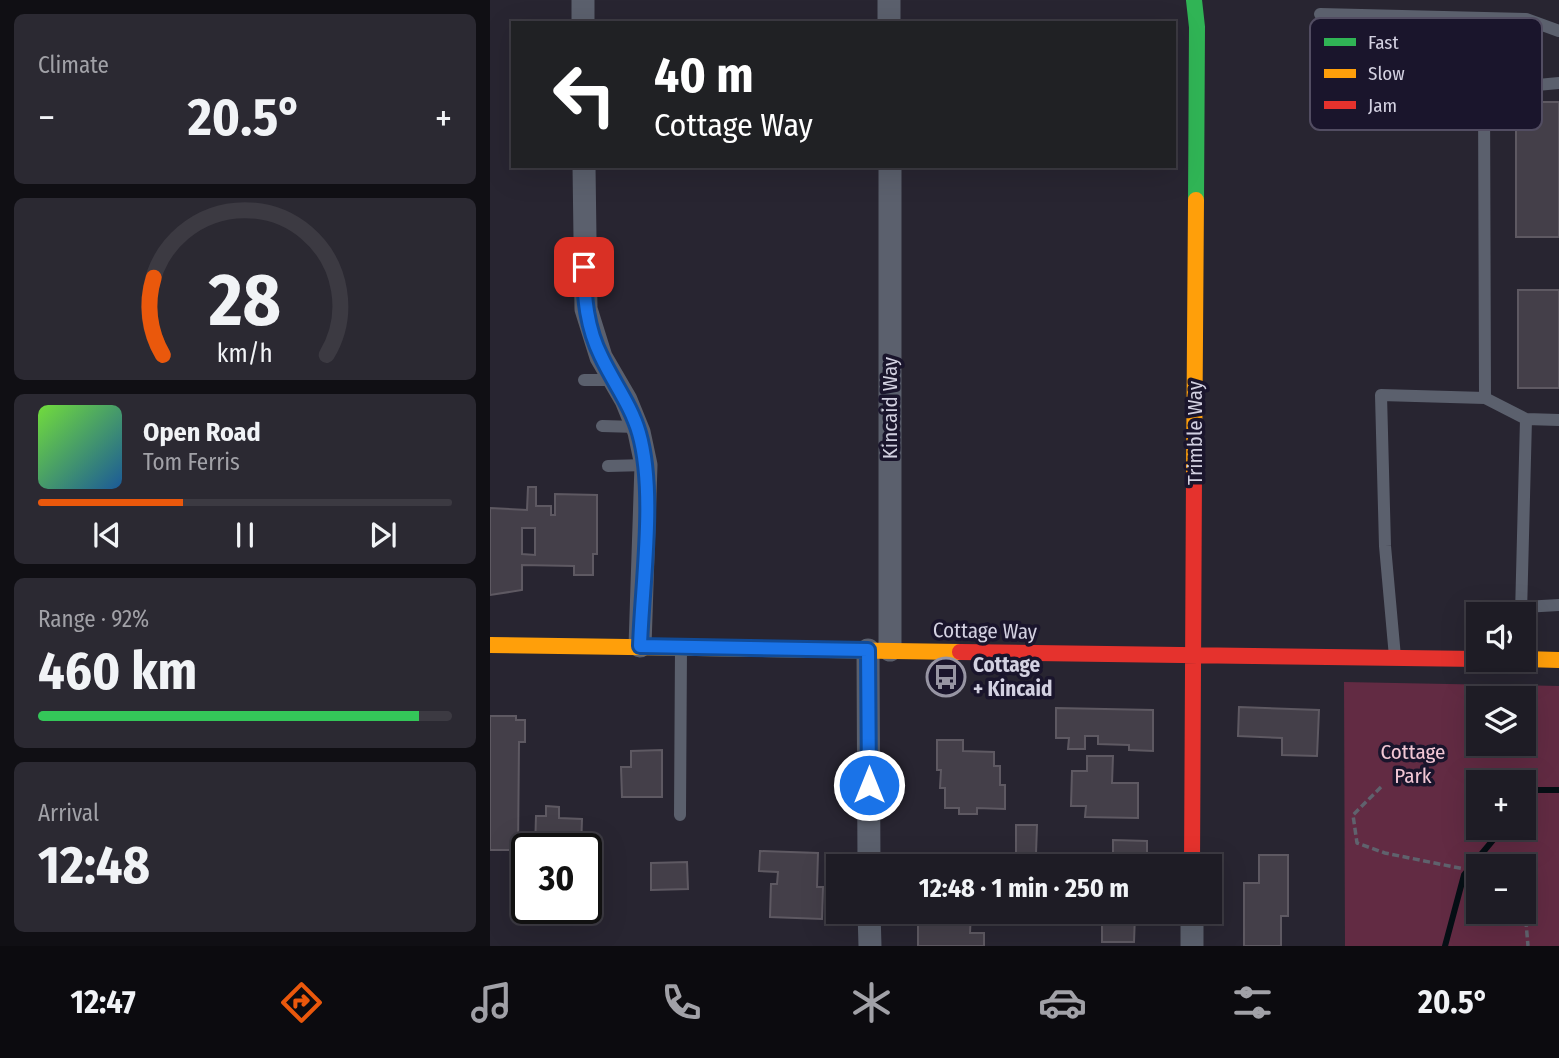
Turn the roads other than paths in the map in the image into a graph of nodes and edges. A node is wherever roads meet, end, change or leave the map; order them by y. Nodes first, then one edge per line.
1 (583, 0) edge
2 (889, 0) edge
3 (1194, 0) edge
4 (1320, 13) dead end
5 (1492, 18) edge
6 (583, 21) edge
7 (889, 21) edge
8 (1542, 25) edge
9 (1559, 31) edge
10 (1484, 130) edge
11 (583, 168) edge
12 (890, 168) edge
13 (584, 380) dead end
14 (614, 380) junction
15 (1485, 398) junction
16 (1526, 419) junction
17 (1559, 420) edge
18 (602, 426) dead end
19 (637, 427) junction
20 (646, 465) junction
21 (608, 466) dead end
22 (1522, 602) edge
23 (1559, 606) edge
24 (1536, 608) edge
25 (490, 645) edge
26 (640, 646) junction
27 (681, 647) junction
28 (879, 650) junction
29 (1194, 654) junction
30 (1395, 658) junction
31 (1466, 659) edge
32 (1536, 659) edge
33 (1559, 660) edge
34 (680, 815) dead end
35 (870, 854) edge
36 (1192, 854) edge
37 (869, 924) edge
38 (1192, 924) edge
39 (870, 946) edge
40 (1192, 946) edge

1 - 6 street
2 - 7 street
3 - 29 street, Trimble Way
4 - 5 lane
8 - 9 lane
10 - 15 lane
11 - 14 street
12 - 28 street, Kincaid Way
13 - 14 lane
14 - 19 street
15 - 16 lane
15 - 30 lane
16 - 17 lane
16 - 22 lane
18 - 19 lane
19 - 20 street
20 - 21 lane
20 - 26 street
23 - 24 lane
25 - 26 street, Cottage Way
26 - 27 street, Cottage Way
27 - 28 street, Cottage Way
27 - 34 lane
28 - 29 street, Cottage Way
28 - 35 street, Kincaid Way
29 - 30 street, Cottage Way
29 - 36 street, Trimble Way
30 - 31 street, Cottage Way
32 - 33 street
37 - 39 street
38 - 40 street

